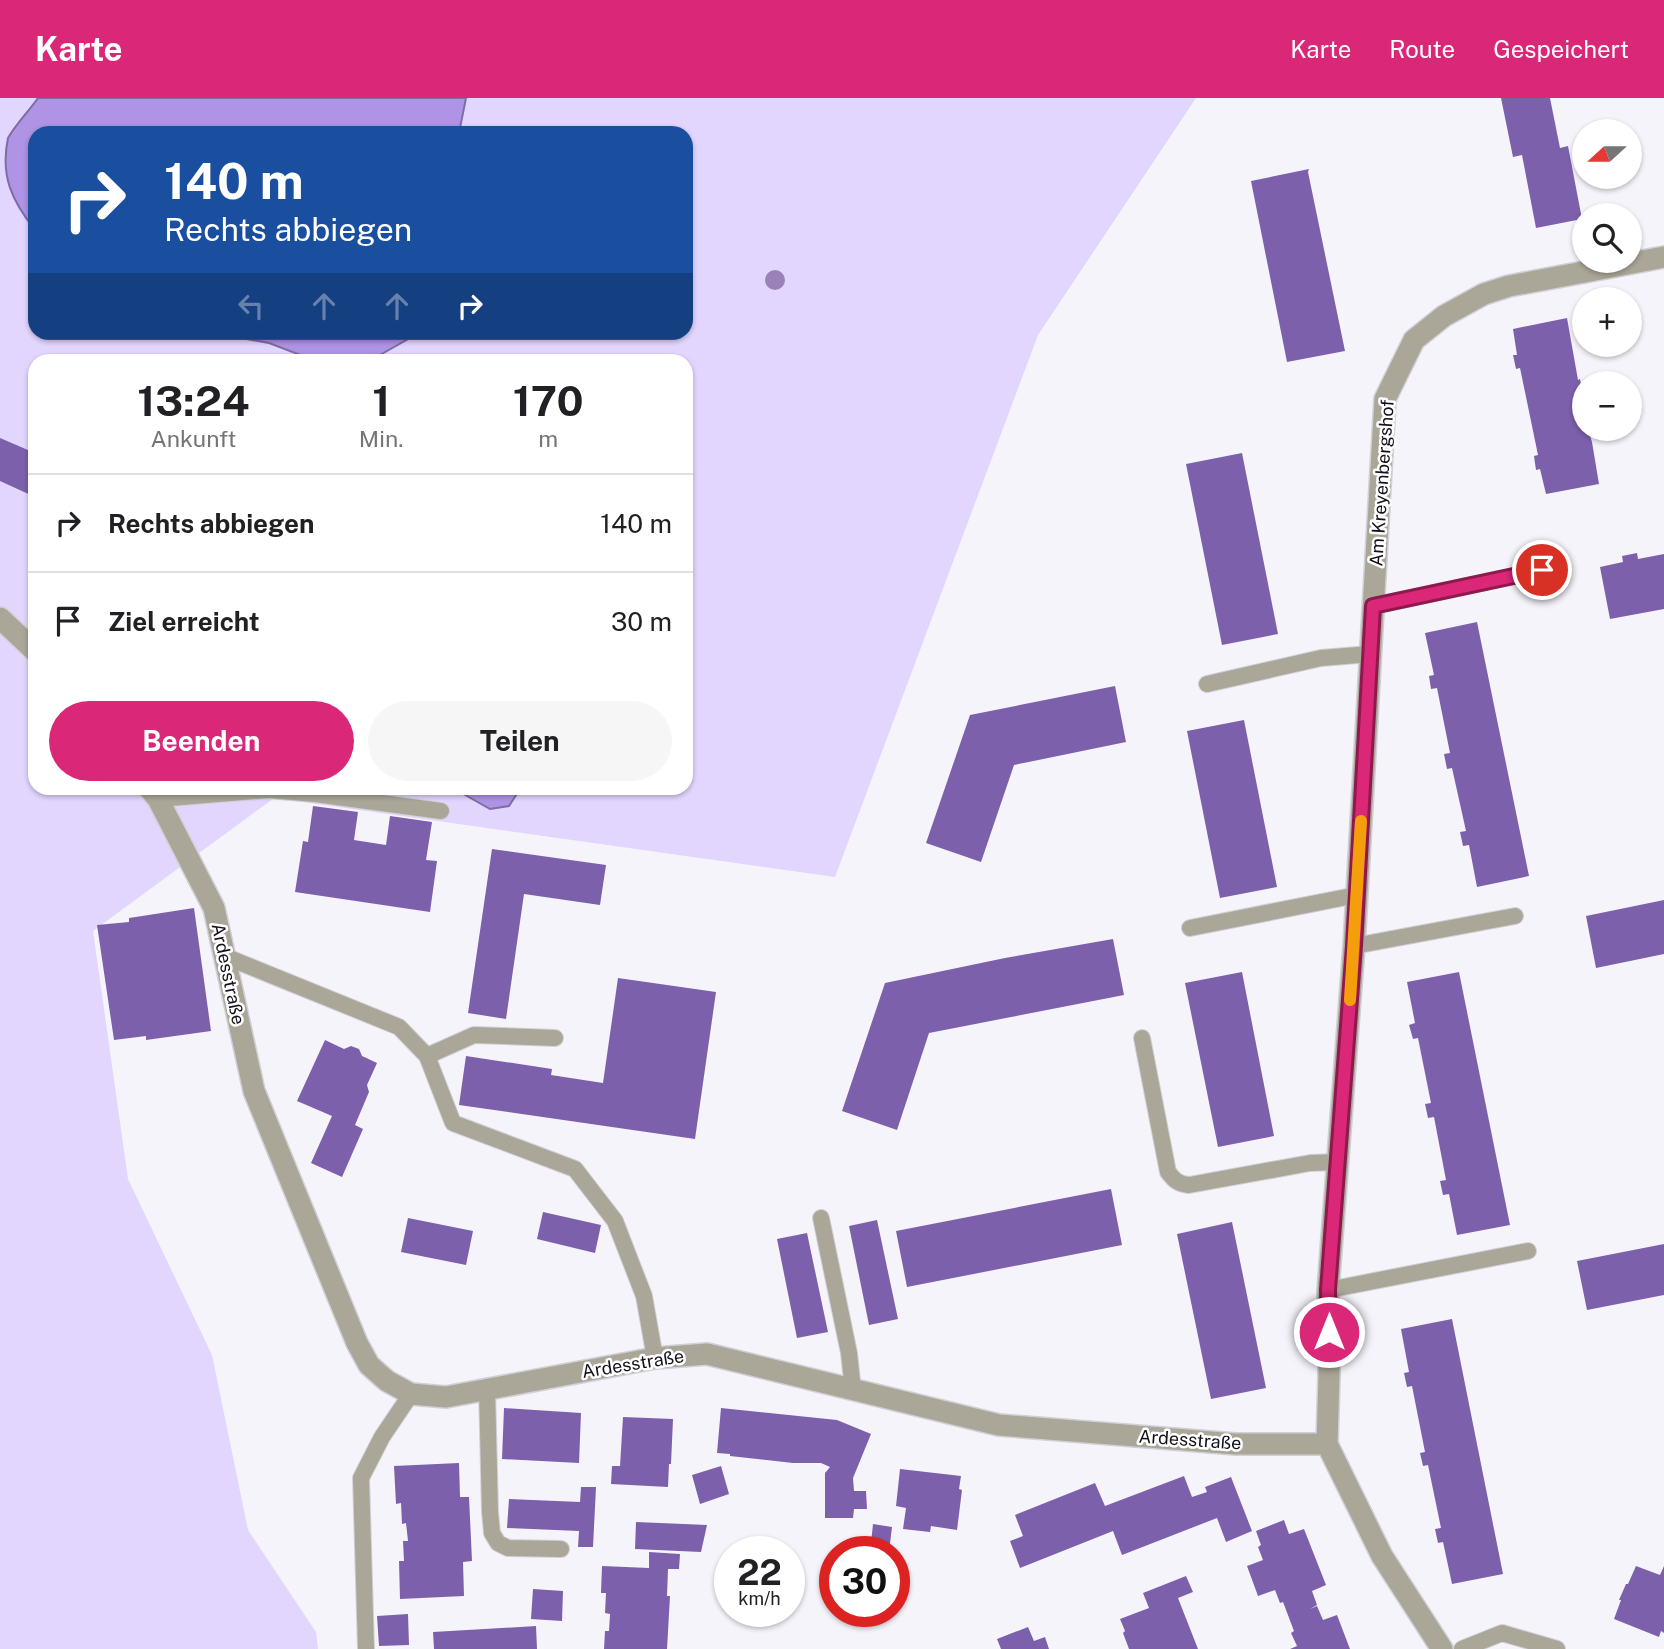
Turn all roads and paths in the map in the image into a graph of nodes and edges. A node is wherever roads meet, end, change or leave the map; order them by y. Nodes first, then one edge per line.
1 (1664, 257) edge
2 (1542, 570) dead end
3 (1373, 606) junction
4 (0, 618) edge
5 (28, 644) edge
6 (1370, 654) junction
7 (1207, 684) dead end
8 (154, 795) edge
9 (322, 795) edge
10 (441, 811) dead end
11 (1357, 895) junction
12 (1515, 916) dead end
13 (1190, 928) dead end
14 (1354, 946) junction
15 (224, 956) junction
16 (555, 1038) dead end
17 (1142, 1038) dead end
18 (427, 1056) junction
19 (1338, 1162) junction
20 (821, 1218) dead end
21 (1528, 1251) dead end
22 (1328, 1290) junction
23 (654, 1357) junction
24 (487, 1390) junction
25 (853, 1390) junction
26 (411, 1394) junction
27 (1327, 1444) junction
28 (561, 1549) dead end
29 (366, 1649) edge
30 (1442, 1649) edge
31 (1462, 1649) edge
32 (1557, 1649) edge

1 - 3 street, Am Kreyenbergshof
2 - 3 lane
3 - 6 street, Am Kreyenbergshof
4 - 5 street
6 - 7 lane
6 - 11 street, Am Kreyenbergshof
8 - 15 street, Ardesstraße
9 - 10 lane
11 - 13 lane
11 - 14 street, Am Kreyenbergshof
12 - 14 lane
14 - 19 street, Am Kreyenbergshof
15 - 18 lane
15 - 26 street, Ardesstraße
16 - 18 lane
17 - 19 lane
18 - 23 lane
19 - 22 street, Am Kreyenbergshof
20 - 25 lane
21 - 22 lane
22 - 27 street, Am Kreyenbergshof
23 - 24 street, Ardesstraße
23 - 25 street, Ardesstraße
24 - 26 street, Ardesstraße
24 - 28 lane
25 - 27 street, Ardesstraße
26 - 29 lane
27 - 30 street
31 - 32 lane

